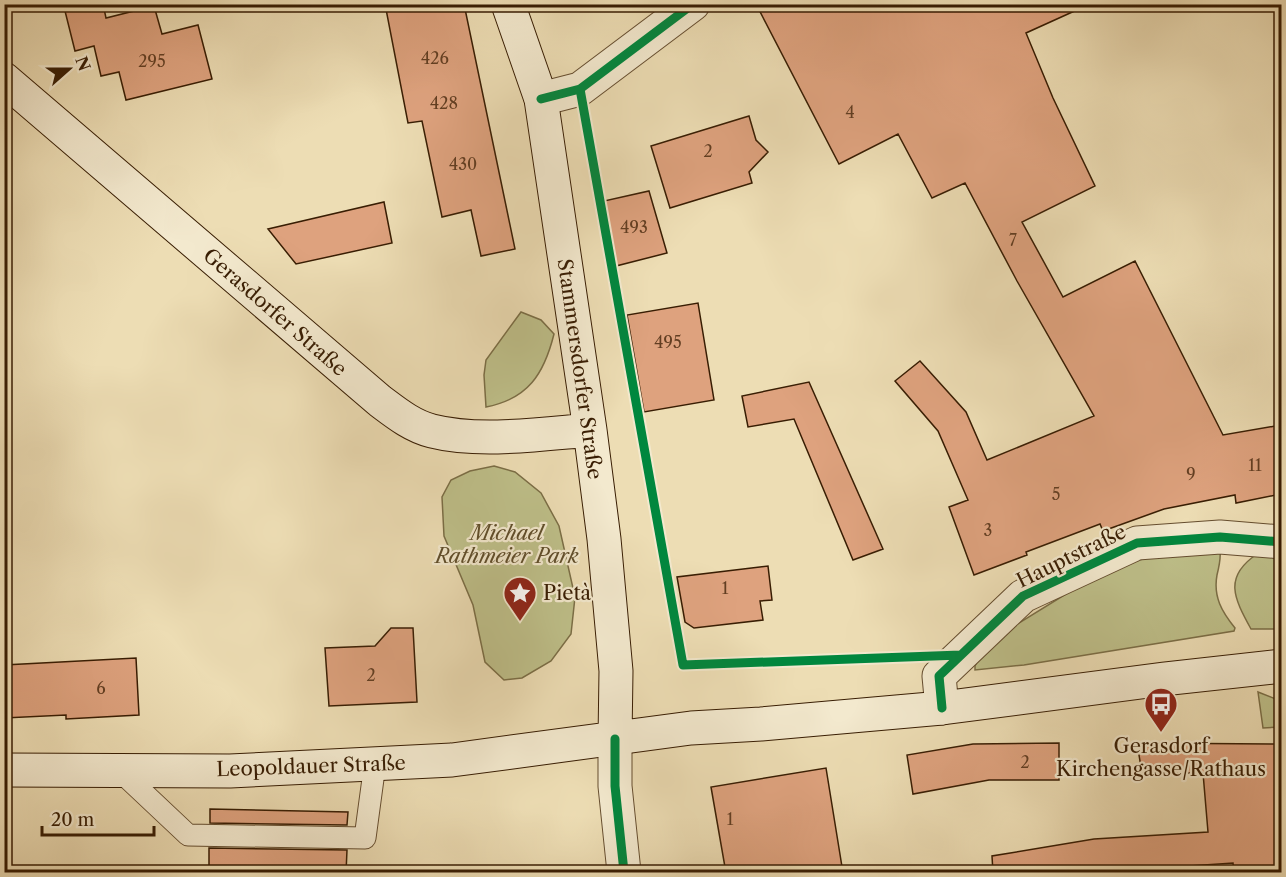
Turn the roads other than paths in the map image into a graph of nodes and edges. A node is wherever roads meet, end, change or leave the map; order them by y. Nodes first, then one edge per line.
1 (508, 4) edge
2 (693, 4) edge
3 (4, 79) edge
4 (541, 99) junction
5 (590, 430) junction
6 (1281, 542) edge
7 (1281, 666) edge
8 (942, 708) junction
9 (615, 739) junction
10 (375, 764) junction
11 (4, 770) edge
12 (119, 770) junction
13 (624, 873) edge

1 - 4 main road, Stammersdorfer Straße
2 - 4 main road
3 - 5 main road, Gerasdorfer Straße
4 - 5 main road, Stammersdorfer Straße
5 - 9 main road, Stammersdorfer Straße
6 - 8 main road, Hauptstraße
7 - 8 main road
8 - 9 main road
9 - 10 main road, Leopoldauer Straße
9 - 13 main road, Stammersdorfer Straße
10 - 12 main road, Leopoldauer Straße
10 - 12 lane
11 - 12 main road, Leopoldauer Straße

